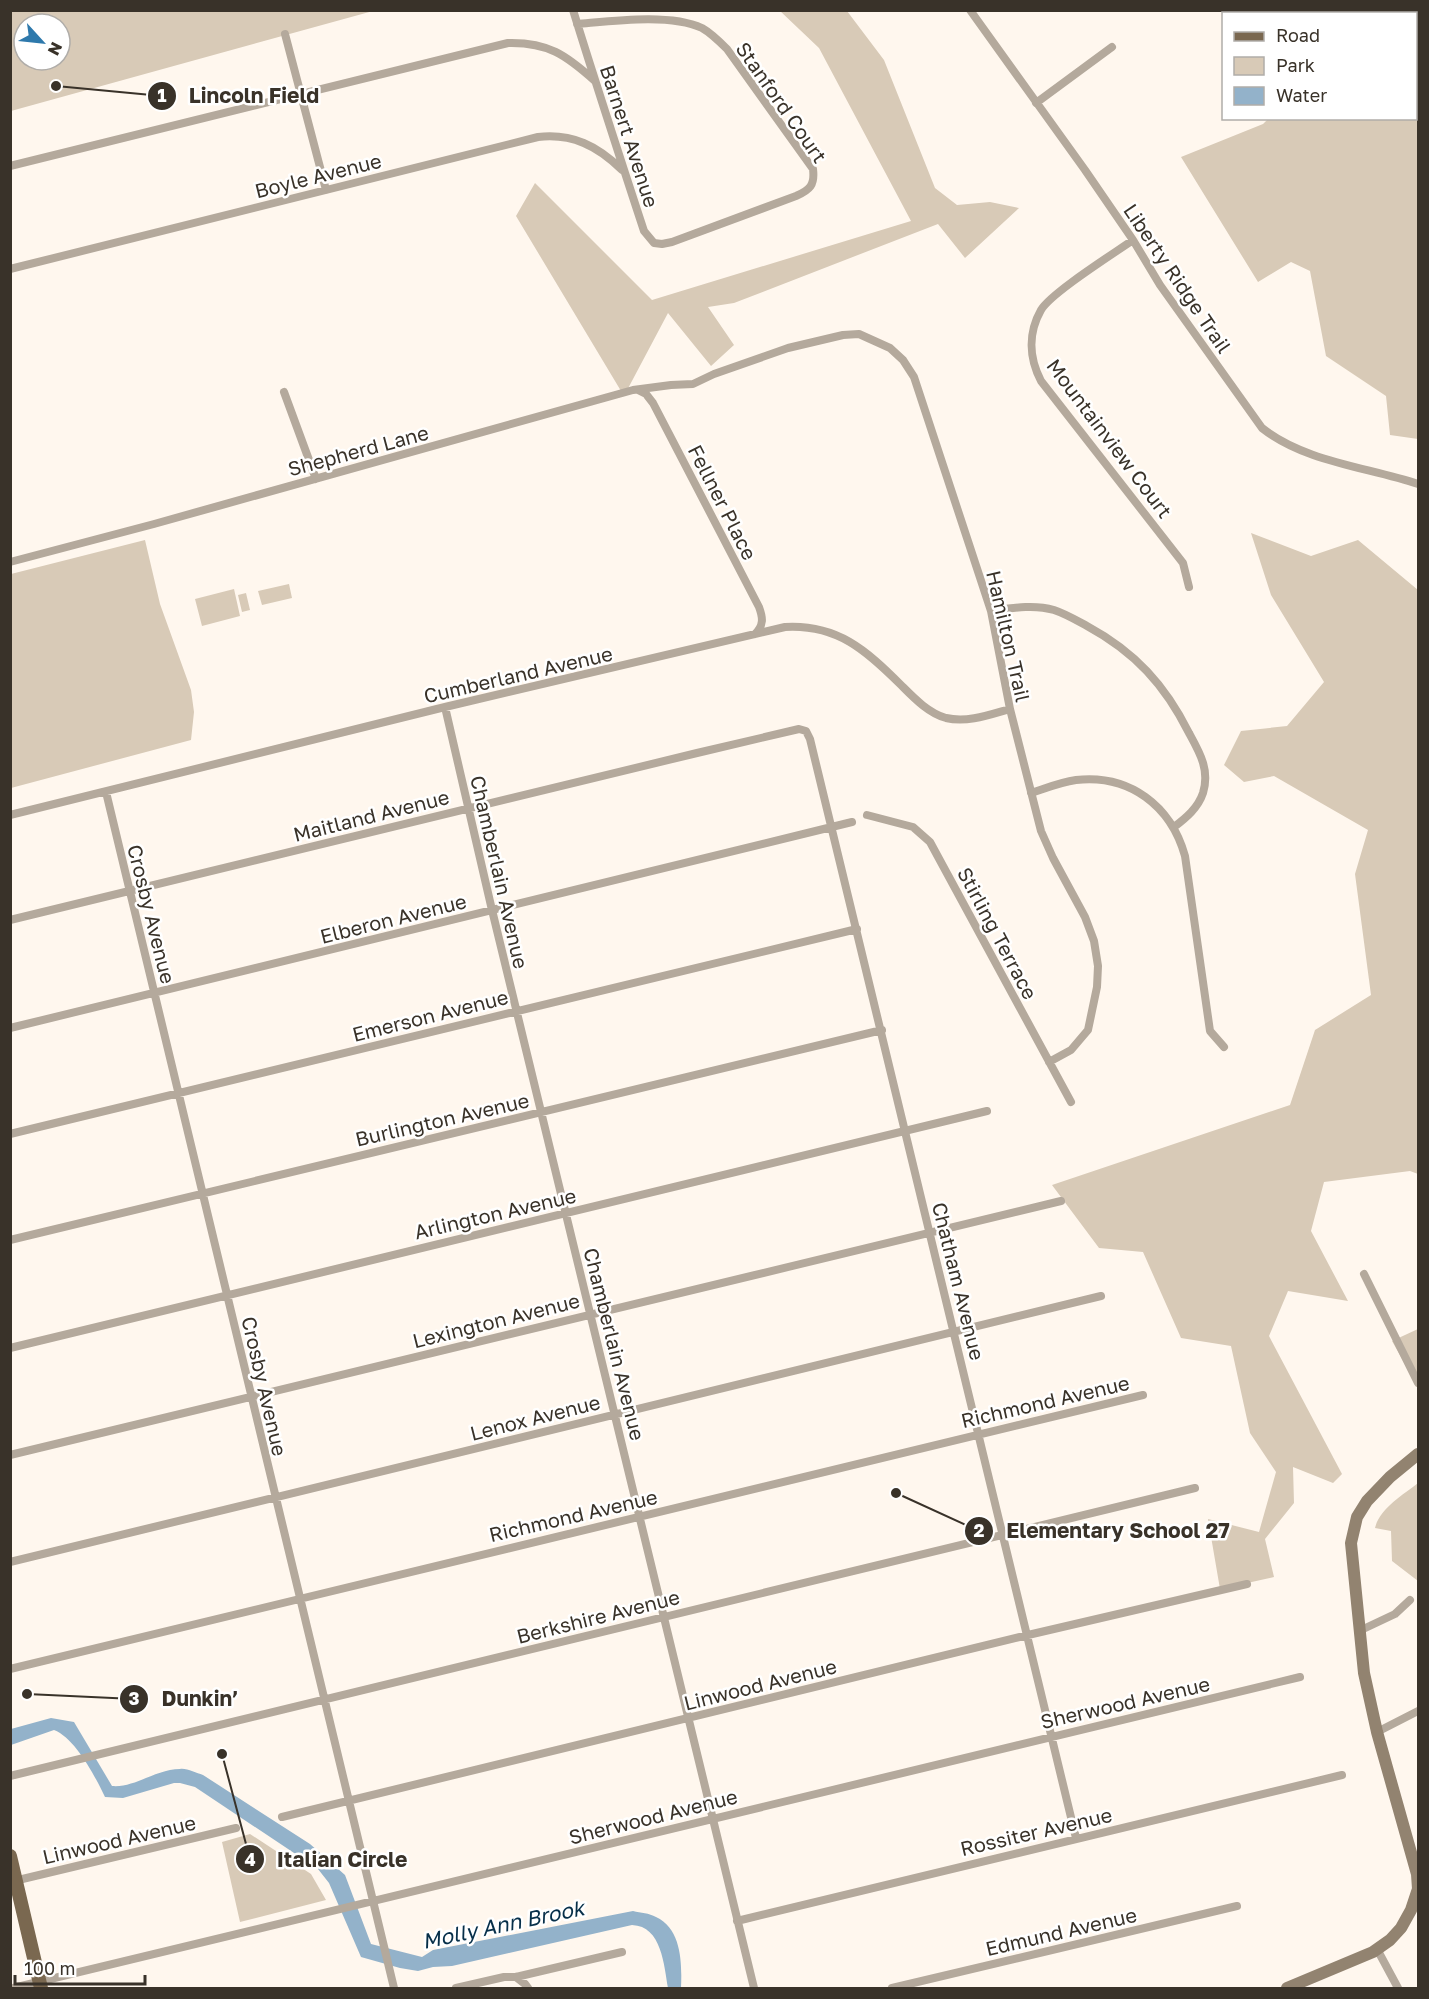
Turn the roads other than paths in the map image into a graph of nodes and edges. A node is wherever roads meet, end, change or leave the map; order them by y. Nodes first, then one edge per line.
1 (573, 10) edge
2 (970, 10) edge
3 (577, 24) junction
4 (285, 34) dead end
5 (1112, 47) dead end
6 (596, 81) junction
7 (300, 93) junction
8 (1036, 103) junction
9 (10, 166) edge
10 (625, 172) junction
11 (326, 190) junction
12 (679, 239) joint
13 (1133, 240) junction
14 (10, 269) edge
15 (714, 374) joint
16 (638, 390) junction
17 (284, 392) dead end
18 (316, 479) junction
19 (1419, 484) edge
20 (10, 562) edge
21 (1189, 587) dead end
22 (991, 611) junction
23 (754, 634) junction
24 (445, 707) junction
25 (1010, 709) junction
26 (808, 733) joint
27 (106, 792) junction
28 (1031, 793) junction
29 (468, 809) junction
30 (867, 814) dead end
31 (10, 815) edge
32 (852, 822) dead end
33 (831, 827) junction
34 (1174, 827) junction
35 (129, 891) junction
36 (492, 910) junction
37 (10, 920) edge
38 (857, 929) junction
39 (154, 993) junction
40 (516, 1010) junction
41 (10, 1028) edge
42 (882, 1030) junction
43 (1224, 1047) dead end
44 (1049, 1062) junction
45 (178, 1093) junction
46 (1071, 1102) dead end
47 (987, 1111) dead end
48 (541, 1112) junction
49 (906, 1131) junction
50 (10, 1134) edge
51 (202, 1193) junction
52 (1060, 1201) dead end
53 (566, 1213) junction
54 (930, 1232) junction
55 (10, 1240) edge
56 (1364, 1274) dead end
57 (226, 1295) junction
58 (1101, 1296) dead end
59 (590, 1314) junction
60 (954, 1332) junction
61 (10, 1348) edge
62 (1419, 1383) edge
63 (1143, 1395) dead end
64 (250, 1397) junction
65 (615, 1414) junction
66 (979, 1434) junction
67 (1419, 1454) edge
68 (10, 1455) edge
69 (1194, 1488) dead end
70 (275, 1497) junction
71 (640, 1516) junction
72 (1003, 1535) junction
73 (10, 1562) edge
74 (1246, 1584) dead end
75 (300, 1598) junction
76 (1410, 1600) dead end
77 (664, 1617) junction
78 (1359, 1631) junction
79 (1028, 1635) junction
80 (10, 1669) edge
81 (1300, 1677) dead end
82 (324, 1699) junction
83 (1419, 1711) edge
84 (688, 1718) junction
85 (1377, 1732) junction
86 (1052, 1736) junction
87 (1342, 1775) dead end
88 (10, 1776) edge
89 (349, 1800) junction
90 (282, 1817) dead end
91 (712, 1818) junction
92 (236, 1828) dead end
93 (1076, 1838) junction
94 (10, 1856) edge
95 (1416, 1865) edge
96 (13, 1881) edge
97 (374, 1901) junction
98 (1236, 1906) dead end
99 (737, 1921) junction
100 (1377, 1949) junction
101 (622, 1952) dead end
102 (516, 1977) junction
103 (40, 1985) edge
104 (13, 1989) edge
105 (394, 1989) edge
106 (456, 1989) edge
107 (528, 1989) edge
108 (754, 1989) edge
109 (892, 1989) edge
110 (1287, 1989) edge
111 (1398, 1989) edge

1 - 3 street, Barnert Avenue
2 - 8 street, Liberty Ridge Trail
3 - 6 street, Barnert Avenue
3 - 12 street, Stanford Court
4 - 7 street
5 - 8 street
6 - 7 street
6 - 10 street, Barnert Avenue
7 - 9 street
7 - 11 street
8 - 13 street, Liberty Ridge Trail
10 - 11 street, Boyle Avenue
10 - 12 street, Barnert Avenue
11 - 14 street, Boyle Avenue
13 - 19 street, Liberty Ridge Trail
13 - 21 street, Mountainview Court
15 - 16 street, Shepherd Lane
15 - 22 street, Hamilton Trail
16 - 18 street, Shepherd Lane
16 - 23 street, Fellner Place
17 - 18 street
18 - 20 street, Shepherd Lane
22 - 25 street, Hamilton Trail
22 - 34 street
23 - 24 street, Cumberland Avenue
23 - 25 street, Cumberland Avenue
24 - 27 street, Cumberland Avenue
24 - 29 street, Chamberlain Avenue
25 - 28 street, Hamilton Trail
26 - 29 street, Maitland Avenue
26 - 33 street, Chatham Avenue
27 - 31 street, Cumberland Avenue
27 - 35 street, Crosby Avenue
28 - 34 street
28 - 44 street, Hamilton Trail
29 - 35 street, Maitland Avenue
29 - 36 street, Chamberlain Avenue
30 - 44 street, Stirling Terrace
32 - 33 street, Elberon Avenue
33 - 36 street, Elberon Avenue
33 - 38 street, Chatham Avenue
34 - 43 street
35 - 37 street, Maitland Avenue
35 - 39 street, Crosby Avenue
36 - 39 street, Elberon Avenue
36 - 40 street, Chamberlain Avenue
38 - 40 street, Emerson Avenue
38 - 42 street, Chatham Avenue
39 - 41 street, Elberon Avenue
39 - 45 street, Crosby Avenue
40 - 45 street, Emerson Avenue
40 - 48 street, Chamberlain Avenue
42 - 48 street, Burlington Avenue
42 - 49 street, Chatham Avenue
44 - 46 street, Stirling Terrace
45 - 50 street, Emerson Avenue
45 - 51 street, Crosby Avenue
47 - 49 street, Arlington Avenue
48 - 51 street, Burlington Avenue
48 - 53 street, Chamberlain Avenue
49 - 53 street, Arlington Avenue
49 - 54 street, Chatham Avenue
51 - 55 street, Burlington Avenue
51 - 57 street, Crosby Avenue
52 - 54 street, Lexington Avenue
53 - 57 street, Arlington Avenue
53 - 59 street, Chamberlain Avenue
54 - 59 street, Lexington Avenue
54 - 60 street, Chatham Avenue
56 - 62 street
57 - 61 street, Arlington Avenue
57 - 64 street, Crosby Avenue
58 - 60 street, Lenox Avenue
59 - 64 street, Lexington Avenue
59 - 65 street, Chamberlain Avenue
60 - 65 street, Lenox Avenue
60 - 66 street, Chatham Avenue
63 - 66 street, Richmond Avenue
64 - 68 street, Lexington Avenue
64 - 70 street, Crosby Avenue
65 - 70 street, Lenox Avenue
65 - 71 street, Chamberlain Avenue
66 - 71 street, Richmond Avenue
66 - 72 street, Chatham Avenue
67 - 78 main road
69 - 72 street, Berkshire Avenue
70 - 73 street, Lenox Avenue
70 - 75 street, Crosby Avenue
71 - 75 street, Richmond Avenue
71 - 77 street, Chamberlain Avenue
72 - 77 street, Berkshire Avenue
72 - 79 street, Chatham Avenue
74 - 79 street, Linwood Avenue
75 - 80 street, Richmond Avenue
75 - 82 street, Crosby Avenue
76 - 78 street
77 - 82 street, Berkshire Avenue
77 - 84 street, Chamberlain Avenue
78 - 85 main road
79 - 84 street, Linwood Avenue
79 - 86 street, Chatham Avenue
81 - 86 street, Sherwood Avenue
82 - 88 street, Berkshire Avenue
82 - 89 street, Crosby Avenue
83 - 85 street
84 - 89 street, Linwood Avenue
84 - 91 street, Chamberlain Avenue
85 - 95 main road
86 - 91 street, Sherwood Avenue
86 - 93 street, Chatham Avenue
87 - 93 street, Rossiter Avenue
89 - 90 street, Linwood Avenue
89 - 97 street, Crosby Avenue
91 - 97 street, Sherwood Avenue
91 - 99 street, Chamberlain Avenue
92 - 96 street, Linwood Avenue
93 - 99 street, Rossiter Avenue
94 - 96 main road
95 - 100 main road
96 - 103 main road
97 - 103 street, Sherwood Avenue
97 - 105 street, Crosby Avenue
98 - 109 street, Edmund Avenue
99 - 108 street, Chamberlain Avenue
100 - 110 main road
100 - 111 street
101 - 102 street
102 - 106 street
102 - 107 street
103 - 104 street, Sherwood Avenue

